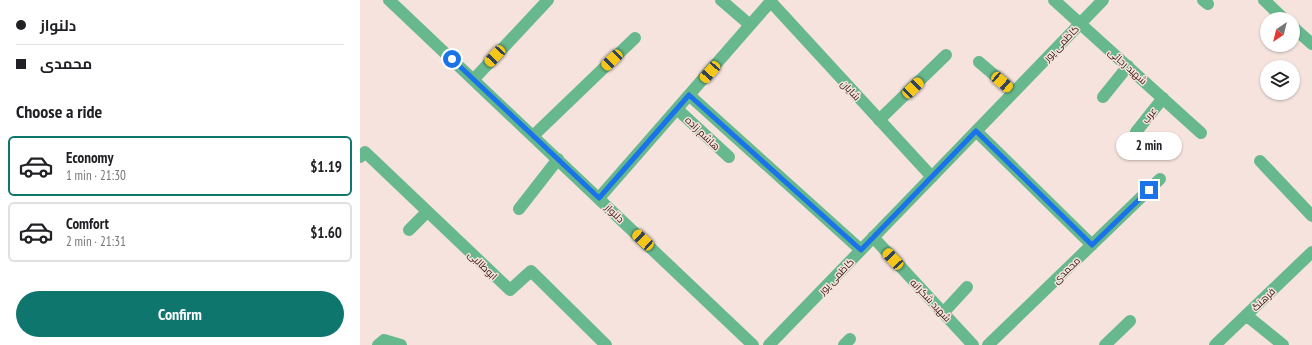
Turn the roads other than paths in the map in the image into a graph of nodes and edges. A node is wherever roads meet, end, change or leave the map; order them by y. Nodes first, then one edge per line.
1 (389, 0) edge
2 (548, 0) edge
3 (721, 0) edge
4 (1054, 0) edge
5 (1103, 0) edge
6 (1264, 0) edge
7 (772, 1) edge
8 (1277, 12) edge
9 (1080, 23) junction
10 (750, 25) junction
11 (1300, 33) edge
12 (635, 38) dead end
13 (1312, 44) edge
14 (946, 55) dead end
15 (979, 62) dead end
16 (1128, 66) junction
17 (474, 79) junction
18 (1014, 92) junction
19 (689, 95) junction
20 (1103, 97) dead end
21 (1163, 98) junction
22 (677, 109) junction
23 (879, 120) junction
24 (976, 131) junction
25 (1136, 132) dead end
26 (1201, 132) dead end
27 (533, 136) junction
28 (360, 157) edge
29 (729, 157) dead end
30 (558, 159) junction
31 (1260, 161) dead end
32 (932, 177) junction
33 (1160, 179) dead end
34 (599, 198) junction
35 (519, 209) dead end
36 (428, 212) junction
37 (1312, 216) edge
38 (409, 230) dead end
39 (873, 237) junction
40 (1092, 245) junction
41 (861, 250) junction
42 (1312, 252) edge
43 (967, 288) dead end
44 (943, 313) junction
45 (1246, 315) junction
46 (1130, 321) dead end
47 (378, 345) edge
48 (401, 345) edge
49 (606, 345) edge
50 (753, 345) edge
51 (769, 345) edge
52 (973, 345) edge
53 (988, 345) edge
54 (1105, 345) edge
55 (1215, 345) edge
56 (1283, 345) edge

1 - 17 street, دلنواز
2 - 17 street
3 - 10 street
4 - 9 street, شهید رجائی
5 - 9 street, کاظمی پور
6 - 8 street
7 - 10 street
7 - 23 street, شایان
9 - 16 street, شهید رجائی
9 - 18 street, کاظمی پور
10 - 19 street
11 - 13 street
12 - 27 street
14 - 23 street
15 - 18 street
16 - 20 street
16 - 21 street, شهید رجائی
17 - 27 street, دلنواز
18 - 24 street, کاظمی پور
19 - 22 street
19 - 41 street
21 - 25 street, عرب
21 - 26 street, شهید رجائی
22 - 29 street, هاشم زاده
22 - 34 street
23 - 32 street, شایان
24 - 32 street, کاظمی پور
24 - 40 street
27 - 30 street, دلنواز
28 - 36 street, ابوطالبی
30 - 34 street, دلنواز
30 - 35 street
31 - 37 street
32 - 39 street, کاظمی پور
33 - 40 street, محمدی
34 - 50 street, دلنواز
36 - 38 street
36 - 49 street, ابوطالبی
39 - 41 street, کاظمی پور
39 - 44 street, شهید شکرانه
40 - 53 street, محمدی
41 - 51 street, کاظمی پور
42 - 45 street, فرهنگ
43 - 44 street
44 - 52 street, شهید شکرانه
45 - 55 street, فرهنگ
45 - 56 street
46 - 54 street
47 - 48 street

